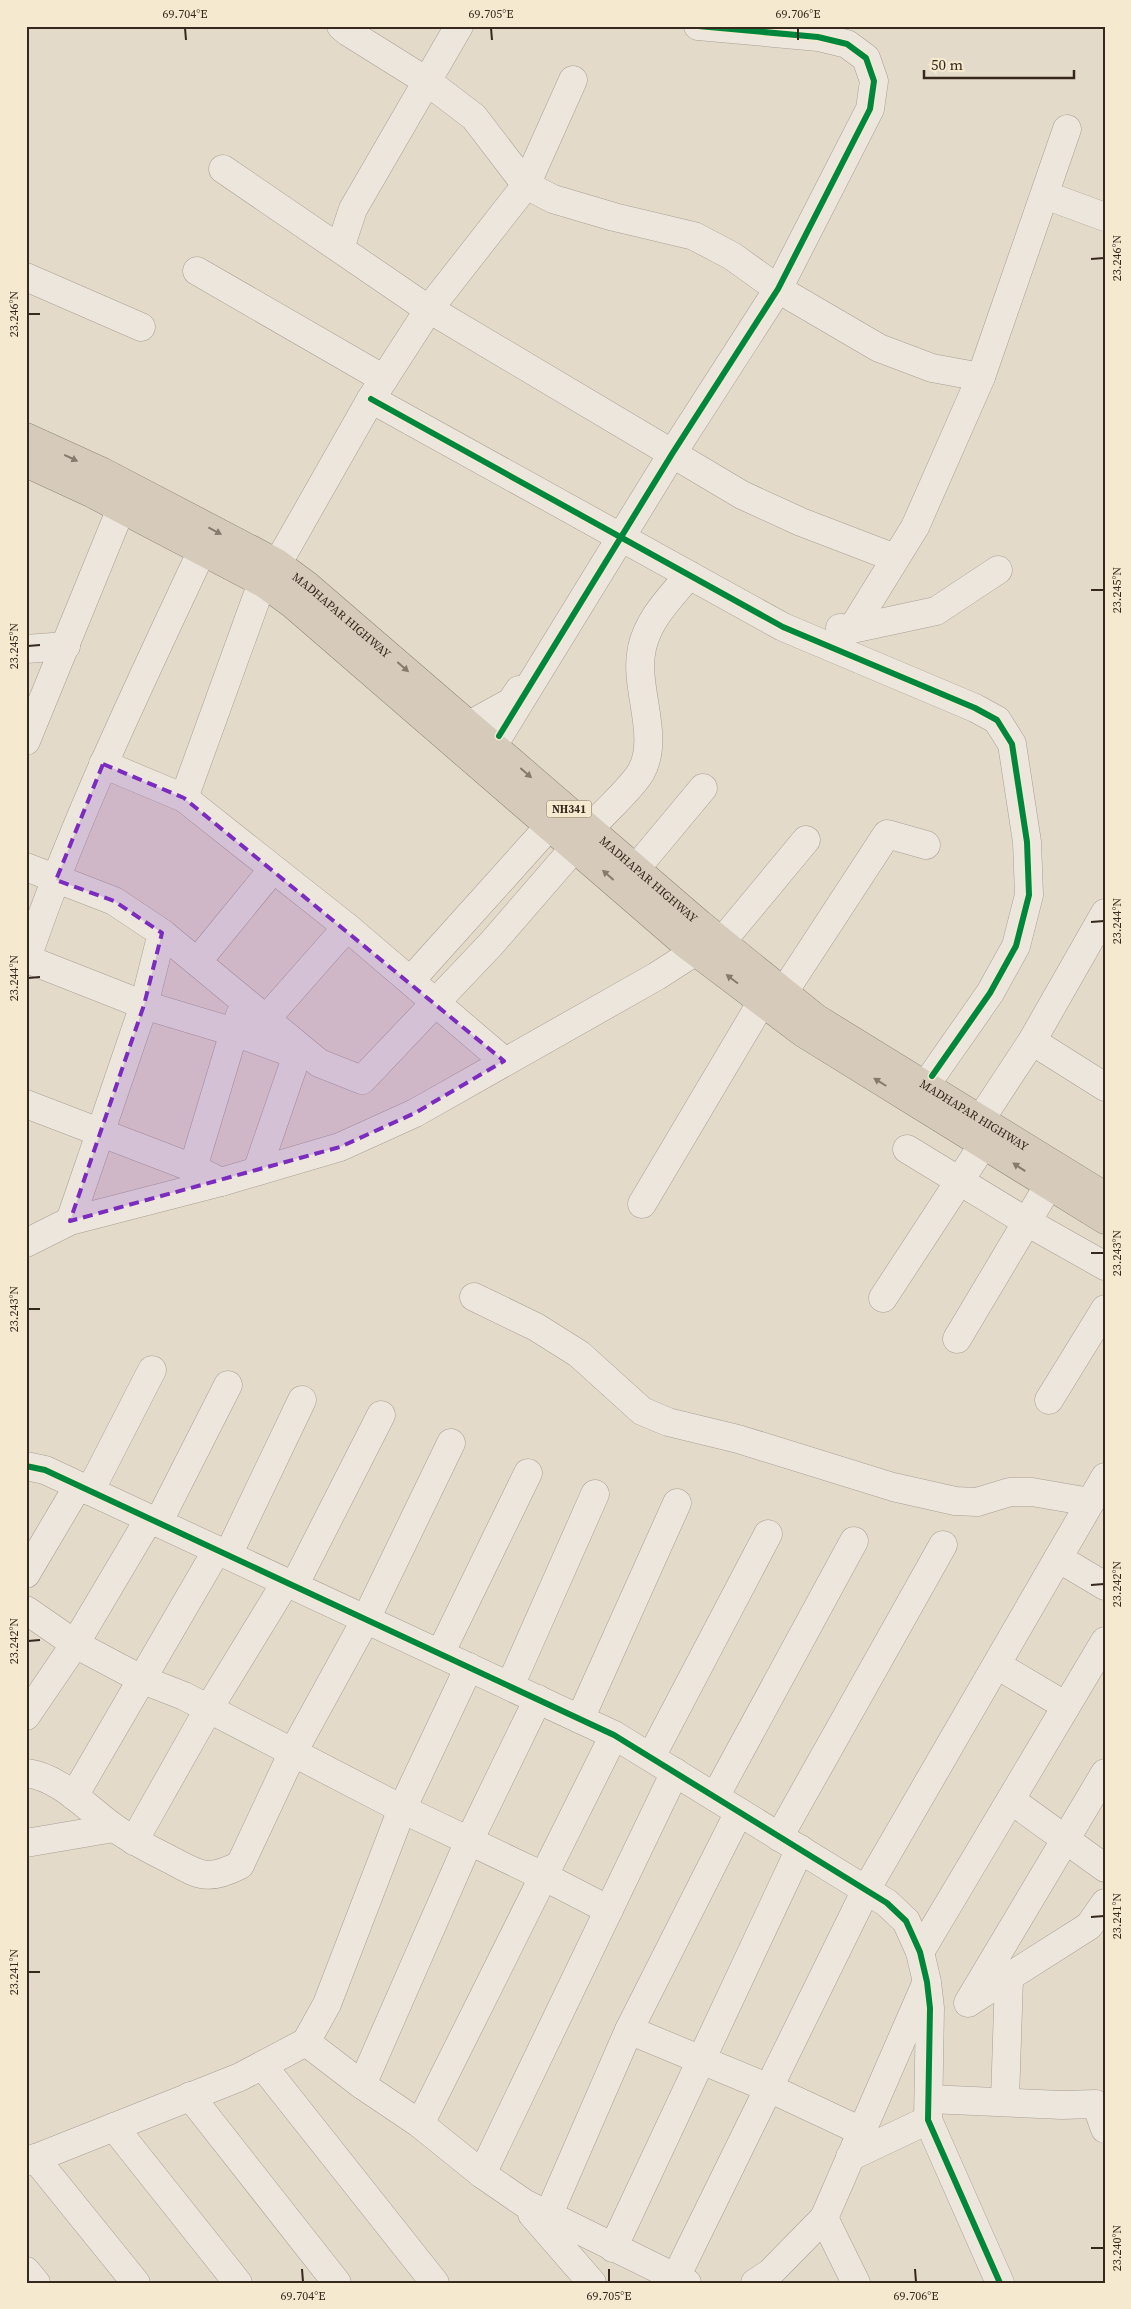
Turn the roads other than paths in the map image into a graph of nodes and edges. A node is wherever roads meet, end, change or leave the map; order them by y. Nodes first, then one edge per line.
1 (341, 26) edge
2 (459, 26) edge
3 (698, 26) edge
4 (573, 80) dead end
5 (428, 82) junction
6 (1067, 129) dead end
7 (223, 169) dead end
8 (526, 185) junction
9 (1045, 196) junction
10 (1105, 217) edge
11 (340, 248) junction
12 (197, 271) dead end
13 (26, 277) edge
14 (778, 289) junction
15 (429, 309) junction
16 (142, 327) dead end
17 (982, 377) junction
18 (378, 389) junction
19 (26, 437) edge
20 (672, 454) junction
21 (26, 463) edge
22 (118, 516) dead end
23 (620, 536) junction
24 (283, 554) dead end
25 (198, 556) dead end
26 (895, 558) junction
27 (998, 570) dead end
28 (689, 575) junction
29 (259, 592) dead end
30 (784, 627) junction
31 (852, 629) junction
32 (66, 646) junction
33 (26, 649) edge
34 (490, 728) dead end
35 (26, 742) edge
36 (103, 764) junction
37 (703, 788) dead end
38 (184, 798) junction
39 (598, 820) dead end
40 (544, 832) dead end
41 (806, 840) dead end
42 (926, 845) dead end
43 (569, 854) dead end
44 (643, 860) dead end
45 (26, 867) edge
46 (273, 869) junction
47 (56, 880) junction
48 (1105, 913) edge
49 (347, 927) junction
50 (162, 933) junction
51 (728, 934) dead end
52 (688, 956) dead end
53 (27, 960) edge
54 (197, 962) junction
55 (411, 980) junction
56 (789, 984) dead end
57 (436, 1002) junction
58 (144, 1005) junction
59 (757, 1010) dead end
60 (256, 1011) junction
61 (234, 1032) junction
62 (1032, 1041) junction
63 (308, 1059) junction
64 (504, 1061) junction
65 (932, 1076) dead end
66 (1105, 1087) edge
67 (26, 1104) edge
68 (986, 1111) dead end
69 (100, 1133) junction
70 (907, 1149) dead end
71 (978, 1151) dead end
72 (193, 1168) junction
73 (257, 1171) junction
74 (960, 1180) junction
75 (222, 1182) junction
76 (1044, 1193) dead end
77 (1105, 1196) edge
78 (642, 1204) dead end
79 (1105, 1220) edge
80 (70, 1221) junction
81 (1027, 1222) junction
82 (26, 1243) edge
83 (1105, 1266) edge
84 (474, 1297) dead end
85 (883, 1298) dead end
86 (1105, 1309) edge
87 (957, 1339) dead end
88 (152, 1370) dead end
89 (228, 1385) dead end
90 (302, 1400) dead end
91 (1049, 1400) dead end
92 (381, 1415) dead end
93 (451, 1443) dead end
94 (26, 1466) edge
95 (528, 1473) dead end
96 (1105, 1477) edge
97 (84, 1489) junction
98 (595, 1494) dead end
99 (1090, 1502) junction
100 (677, 1503) dead end
101 (154, 1521) junction
102 (768, 1534) dead end
103 (854, 1542) dead end
104 (943, 1545) dead end
105 (222, 1553) junction
106 (1058, 1558) junction
107 (26, 1574) edge
108 (290, 1584) junction
109 (1105, 1586) edge
110 (26, 1610) edge
111 (366, 1619) junction
112 (1105, 1641) edge
113 (75, 1644) junction
114 (440, 1654) junction
115 (996, 1665) junction
116 (469, 1667) junction
117 (143, 1680) junction
118 (510, 1686) junction
119 (538, 1699) junction
120 (1066, 1706) junction
121 (209, 1708) junction
122 (26, 1716) edge
123 (580, 1719) junction
124 (614, 1735) junction
125 (292, 1754) junction
126 (651, 1757) junction
127 (675, 1772) junction
128 (26, 1773) edge
129 (1105, 1773) edge
130 (74, 1796) junction
131 (715, 1797) junction
132 (1011, 1800) junction
133 (402, 1810) junction
134 (739, 1812) junction
135 (124, 1835) junction
136 (469, 1841) junction
137 (1065, 1841) junction
138 (26, 1843) edge
139 (790, 1843) junction
140 (1105, 1868) edge
141 (545, 1877) junction
142 (866, 1890) junction
143 (1105, 1903) edge
144 (609, 1910) junction
145 (920, 1952) junction
146 (1009, 1978) junction
147 (928, 1995) junction
148 (968, 2003) junction
149 (629, 2030) junction
150 (306, 2042) junction
151 (700, 2060) junction
152 (263, 2066) junction
153 (362, 2086) junction
154 (769, 2088) junction
155 (190, 2096) junction
156 (1005, 2100) junction
157 (928, 2110) junction
158 (420, 2124) junction
159 (114, 2127) junction
160 (1105, 2129) edge
161 (861, 2131) junction
162 (850, 2157) junction
163 (31, 2160) edge
164 (482, 2174) junction
165 (524, 2203) junction
166 (548, 2216) junction
167 (824, 2218) junction
168 (612, 2248) junction
169 (26, 2271) edge
170 (766, 2280) edge
171 (681, 2281) edge
172 (36, 2283) edge
173 (136, 2283) edge
174 (238, 2283) edge
175 (337, 2283) edge
176 (435, 2283) edge
177 (592, 2283) edge
178 (856, 2283) edge
179 (1000, 2283) edge

1 - 5 street
2 - 5 street
3 - 14 street
4 - 8 street
5 - 8 street
5 - 11 street
6 - 9 street
7 - 11 street
8 - 14 street
8 - 15 street
9 - 10 street
9 - 17 street
11 - 15 street
12 - 18 street
13 - 16 street
14 - 17 street
14 - 20 street
15 - 18 street
15 - 20 street
17 - 26 street
18 - 23 street
18 - 24 street
19 -> 77 highway, MADHAPAR HIGHWAY / NH341
20 - 23 street
20 - 26 street
79 -> 21 highway, MADHAPAR HIGHWAY / NH341
22 - 32 street
23 - 28 street
23 - 34 street
25 - 36 street
26 - 31 street
27 - 31 street
28 - 30 street
28 - 39 street
29 - 38 street
30 - 31 street
30 - 65 street
32 - 33 street
32 - 35 street
36 - 38 street
36 - 47 street
37 - 44 street
38 - 46 street
40 - 55 street
41 - 51 street
42 - 56 street
43 - 57 street
45 - 47 street
46 - 49 street
46 - 54 street
47 - 50 street
47 - 53 street
48 - 62 street
49 - 55 street
49 - 60 street
50 - 54 street
50 - 58 street
52 - 64 street
53 - 58 street
54 - 60 street
55 - 57 street
57 - 63 street
57 - 64 street
58 - 61 street
58 - 69 street
59 - 78 street
60 - 61 street
60 - 63 street
61 - 63 street
61 - 72 street
62 - 66 street
62 - 68 street
63 - 73 street
64 - 73 street
67 - 69 street
69 - 72 street
69 - 80 street
70 - 74 street
71 - 74 street
72 - 75 street
73 - 75 street
74 - 81 street
74 - 85 street
75 - 80 street
76 - 81 street
80 - 82 street
81 - 83 street
81 - 87 street
84 - 99 street
86 - 91 street
88 - 97 street
89 - 101 street
90 - 105 street
92 - 108 street
93 - 111 street
94 - 97 street
95 - 114 street
96 - 99 street
97 - 101 street
97 - 107 street
98 - 118 street
99 - 106 street
100 - 123 street
101 - 105 street
101 - 113 street
102 - 126 street
103 - 131 street
104 - 139 street
105 - 108 street
105 - 117 street
106 - 109 street
106 - 115 street
108 - 111 street
108 - 121 street
110 - 113 street
111 - 114 street
111 - 125 street
112 - 120 street
113 - 117 street
113 - 122 street
114 - 116 street
115 - 120 street
115 - 142 street
116 - 118 street
116 - 133 street
117 - 121 street
117 - 130 street
118 - 119 street
119 - 123 street
119 - 136 street
120 - 132 street
121 - 125 street
121 - 135 street
123 - 124 street
124 - 126 street
124 - 141 street
125 - 133 street
125 - 135 street
126 - 127 street
127 - 131 street
127 - 144 street
128 - 130 street
129 - 137 street
130 - 135 street
131 - 134 street
132 - 137 street
132 - 145 street
133 - 136 street
133 - 150 street
134 - 139 street
134 - 149 street
135 - 138 street
136 - 141 street
136 - 153 street
137 - 140 street
137 - 148 street
139 - 142 street
139 - 151 street
141 - 144 street
141 - 158 street
142 - 145 street
142 - 154 street
143 - 146 street
144 - 164 street
145 - 147 street
146 - 148 street
146 - 156 street
147 - 148 street
147 - 157 street
147 - 161 street
149 - 151 street
149 - 166 street
150 - 152 street
150 - 153 street
151 - 154 street
151 - 168 street
152 - 155 street
152 - 176 street
153 - 158 street
154 - 161 street
154 - 171 street
155 - 159 street
155 - 175 street
156 - 157 street
156 - 160 street
157 - 162 street
157 - 179 street
158 - 164 street
159 - 163 street
159 - 174 street
161 - 162 street
162 - 167 street
163 - 173 street
164 - 165 street
165 - 166 street
165 - 177 street
166 - 168 street
167 - 170 street
167 - 178 street
168 - 171 street
169 - 172 street

